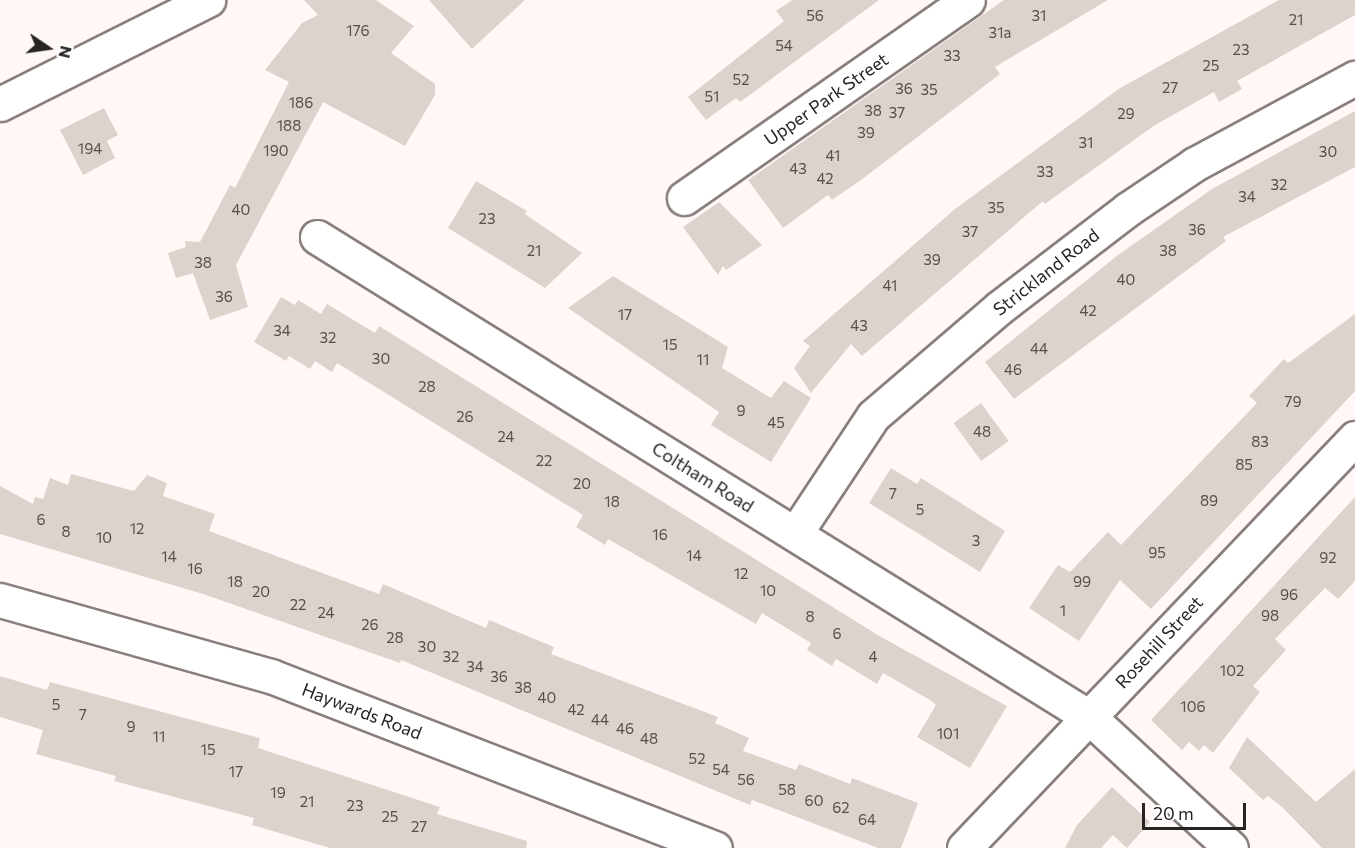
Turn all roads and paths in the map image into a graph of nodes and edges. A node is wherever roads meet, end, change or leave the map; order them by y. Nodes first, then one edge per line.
1 (208, 0) edge
2 (968, 0) edge
3 (1355, 78) edge
4 (0, 104) edge
5 (684, 198) dead end
6 (317, 237) dead end
7 (1355, 438) edge
8 (795, 534) junction
9 (0, 600) edge
10 (1089, 717) junction
11 (715, 848) edge
12 (964, 848) edge
13 (1231, 848) edge

1 - 4 main road
2 - 5 main road, Upper Park Street
3 - 8 main road, Strickland Road
6 - 8 main road, Coltham Road
7 - 10 main road, Rosehill Street
8 - 10 main road, Coltham Road
9 - 11 main road, Haywards Road
10 - 12 main road, Rosehill Street
10 - 13 main road, Coltham Road

